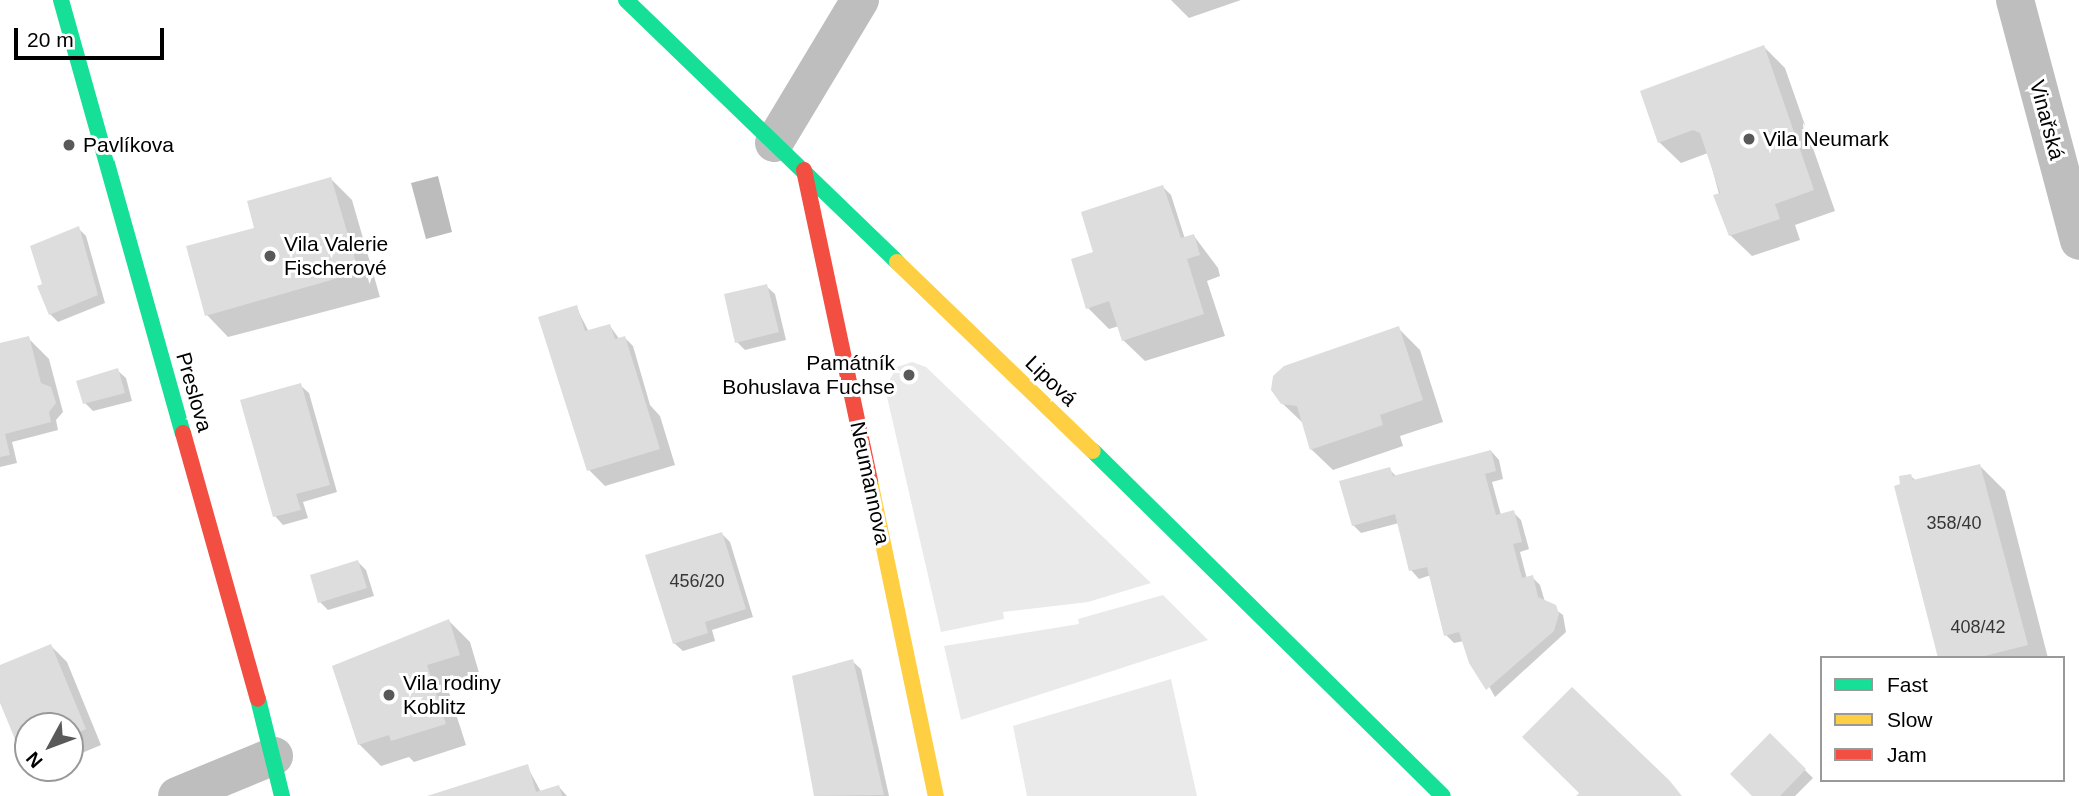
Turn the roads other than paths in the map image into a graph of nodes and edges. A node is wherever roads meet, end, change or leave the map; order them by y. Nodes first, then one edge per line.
1 (61, 0) edge
2 (626, 0) edge
3 (860, 0) edge
4 (2015, 0) edge
5 (774, 143) junction
6 (804, 170) junction
7 (2079, 241) edge
8 (274, 756) junction
9 (177, 796) edge
10 (282, 796) edge
11 (936, 796) edge
12 (1443, 796) edge

1 - 8 street, Preslova
2 - 5 street, Lipová
3 - 5 street
4 - 7 street, Vinařská
5 - 6 street, Lipová
6 - 11 street, Neumannova
6 - 12 street, Lipová
8 - 9 street
8 - 10 street, Preslova

